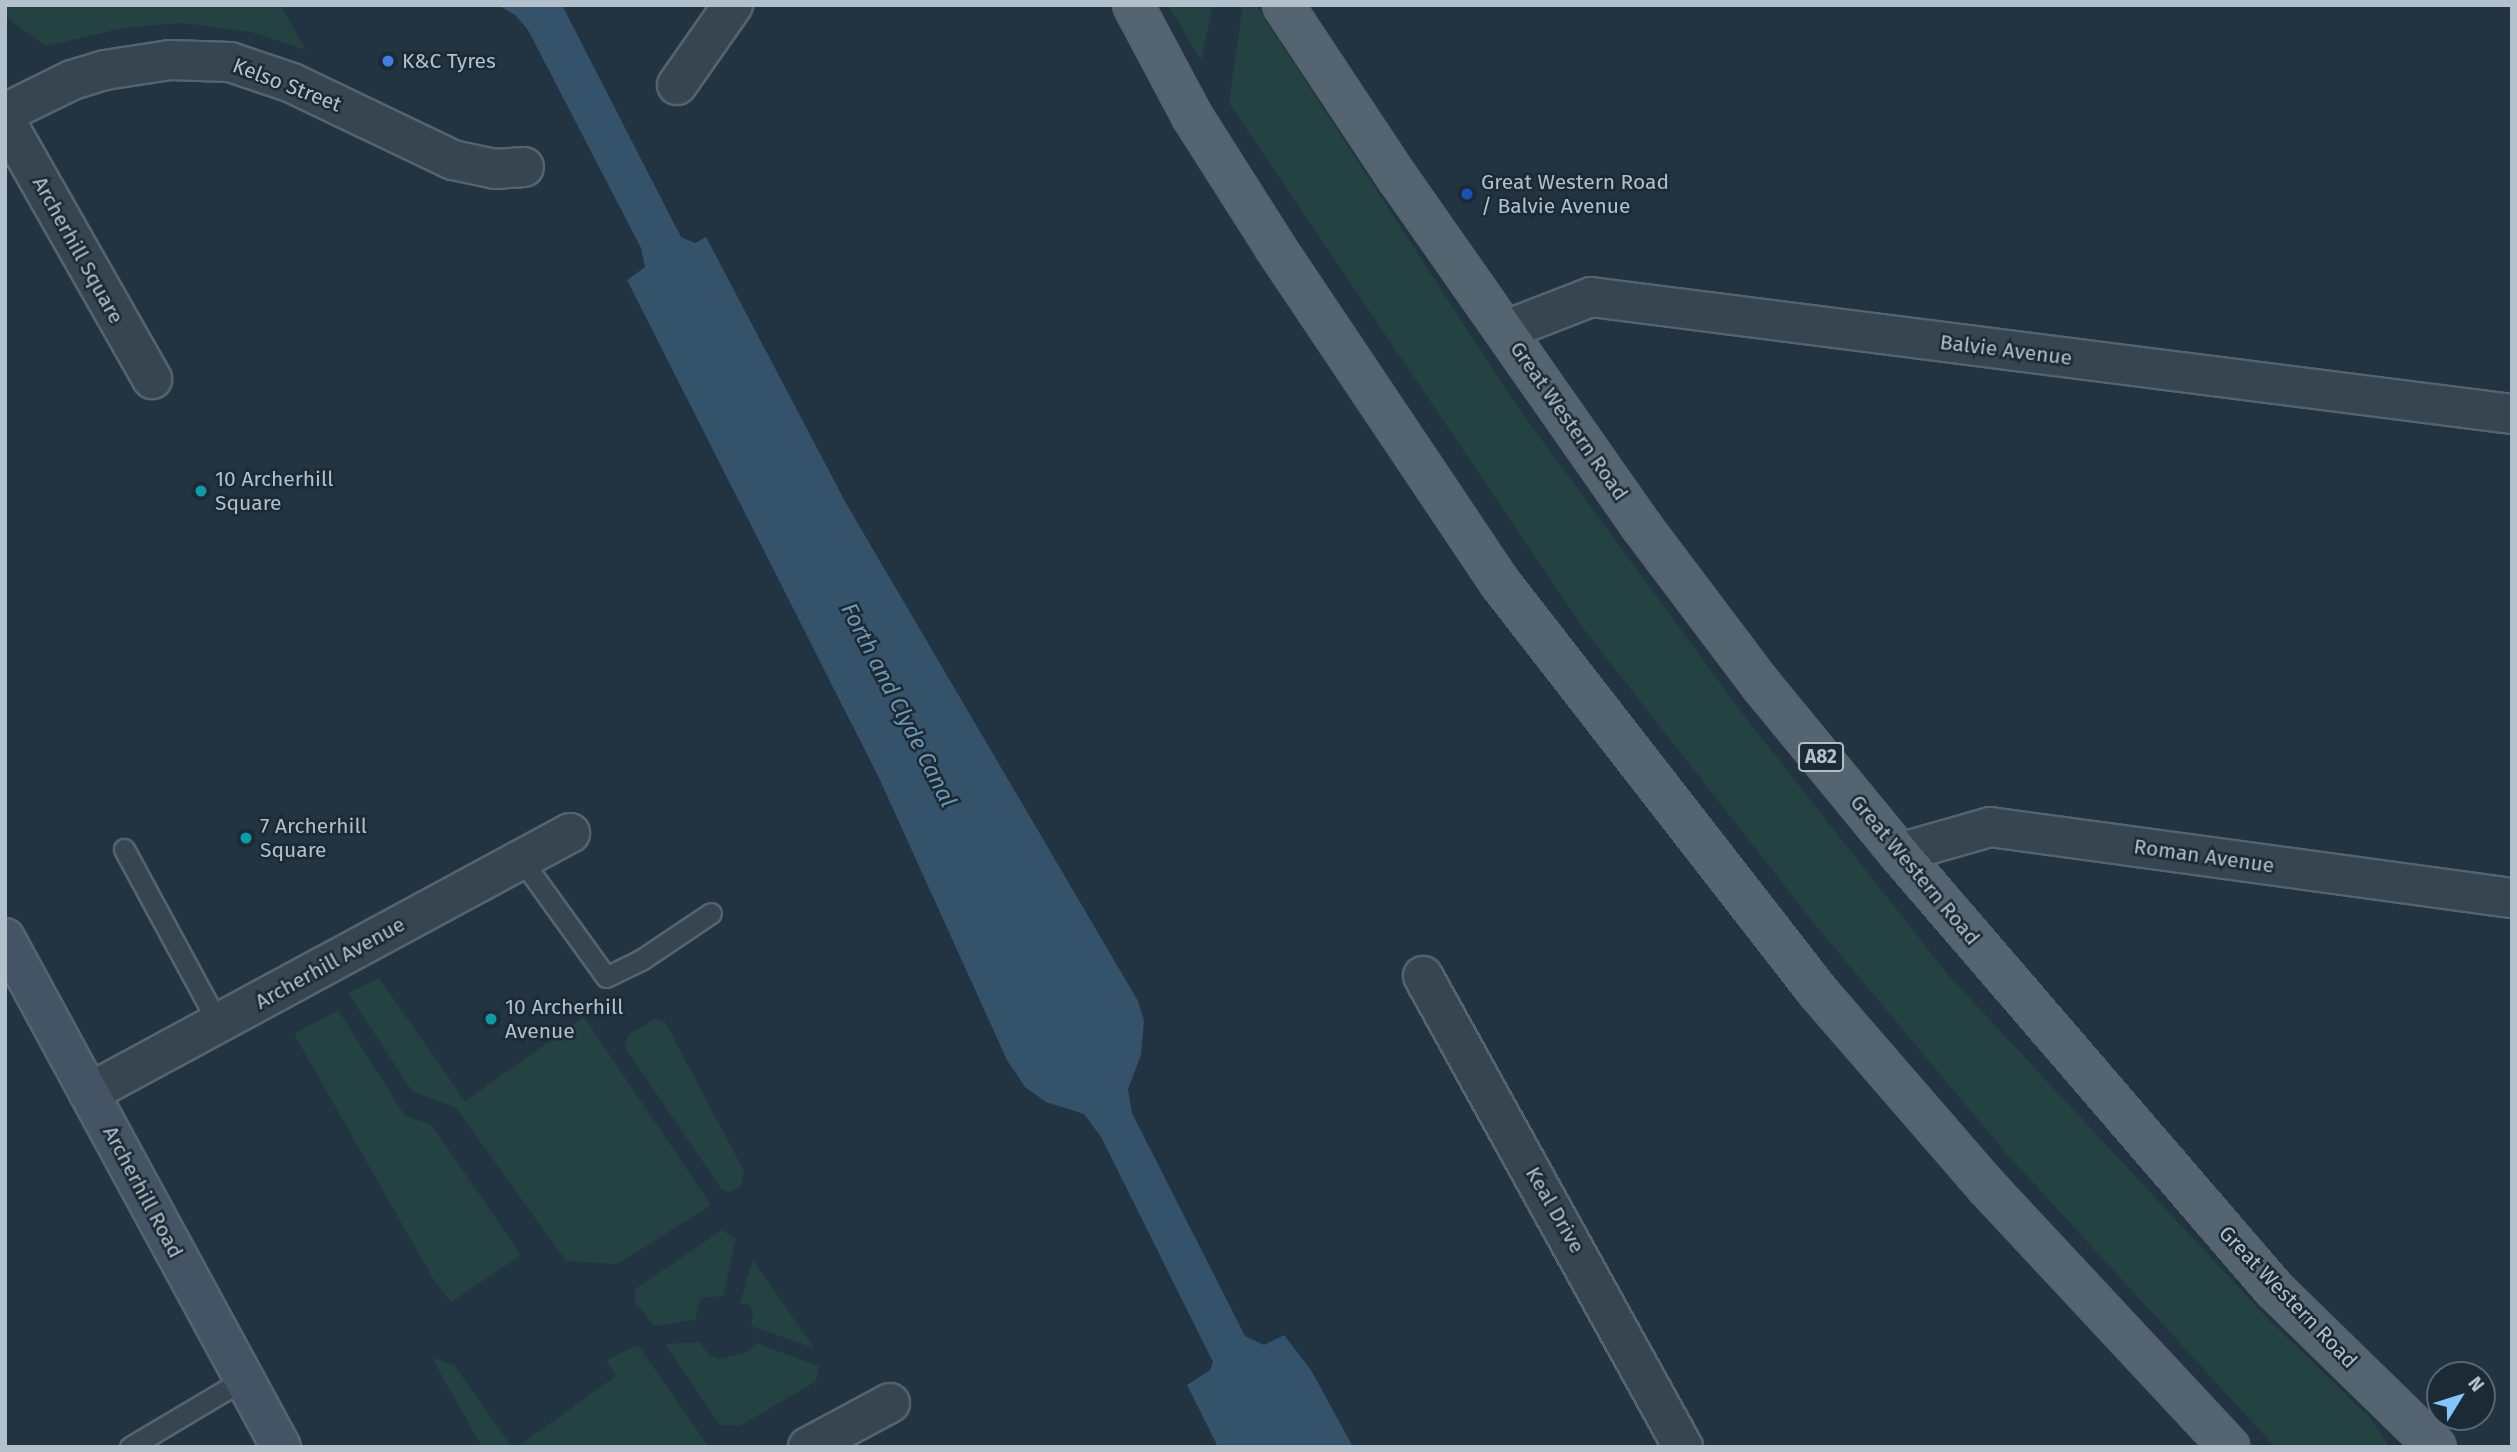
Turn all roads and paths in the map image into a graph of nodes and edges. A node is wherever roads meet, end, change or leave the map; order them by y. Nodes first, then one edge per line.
1 (733, 5) edge
2 (1133, 5) edge
3 (1283, 5) edge
4 (677, 85) dead end
5 (5, 113) edge
6 (5, 120) edge
7 (524, 167) dead end
8 (1506, 330) junction
9 (152, 379) dead end
10 (2512, 414) edge
11 (569, 832) dead end
12 (124, 849) dead end
13 (1899, 853) junction
14 (521, 859) junction
15 (2512, 898) edge
16 (711, 914) dead end
17 (5, 938) edge
18 (1423, 976) dead end
19 (218, 1023) junction
20 (89, 1093) junction
21 (244, 1379) junction
22 (890, 1403) dead end
23 (130, 1447) edge
24 (281, 1447) edge
25 (808, 1447) edge
26 (1683, 1447) edge
27 (2229, 1447) edge
28 (2436, 1447) edge

1 - 4 street
2 - 27 main road
3 - 8 main road, Great Western Road / A82
5 - 7 street, Kelso Street
6 - 9 street, Archerhill Square
8 - 10 street, Balvie Avenue
8 - 13 main road, Great Western Road / A82
11 - 14 street, Archerhill Avenue
12 - 19 lane
13 - 15 street, Roman Avenue
13 - 28 main road, Great Western Road / A82
14 - 16 lane
14 - 19 street, Archerhill Avenue
17 - 20 street, Archerhill Road
18 - 26 street, Keal Drive
19 - 20 street, Archerhill Avenue
20 - 21 street, Archerhill Road
21 - 23 lane
21 - 24 street, Archerhill Road
22 - 25 street

